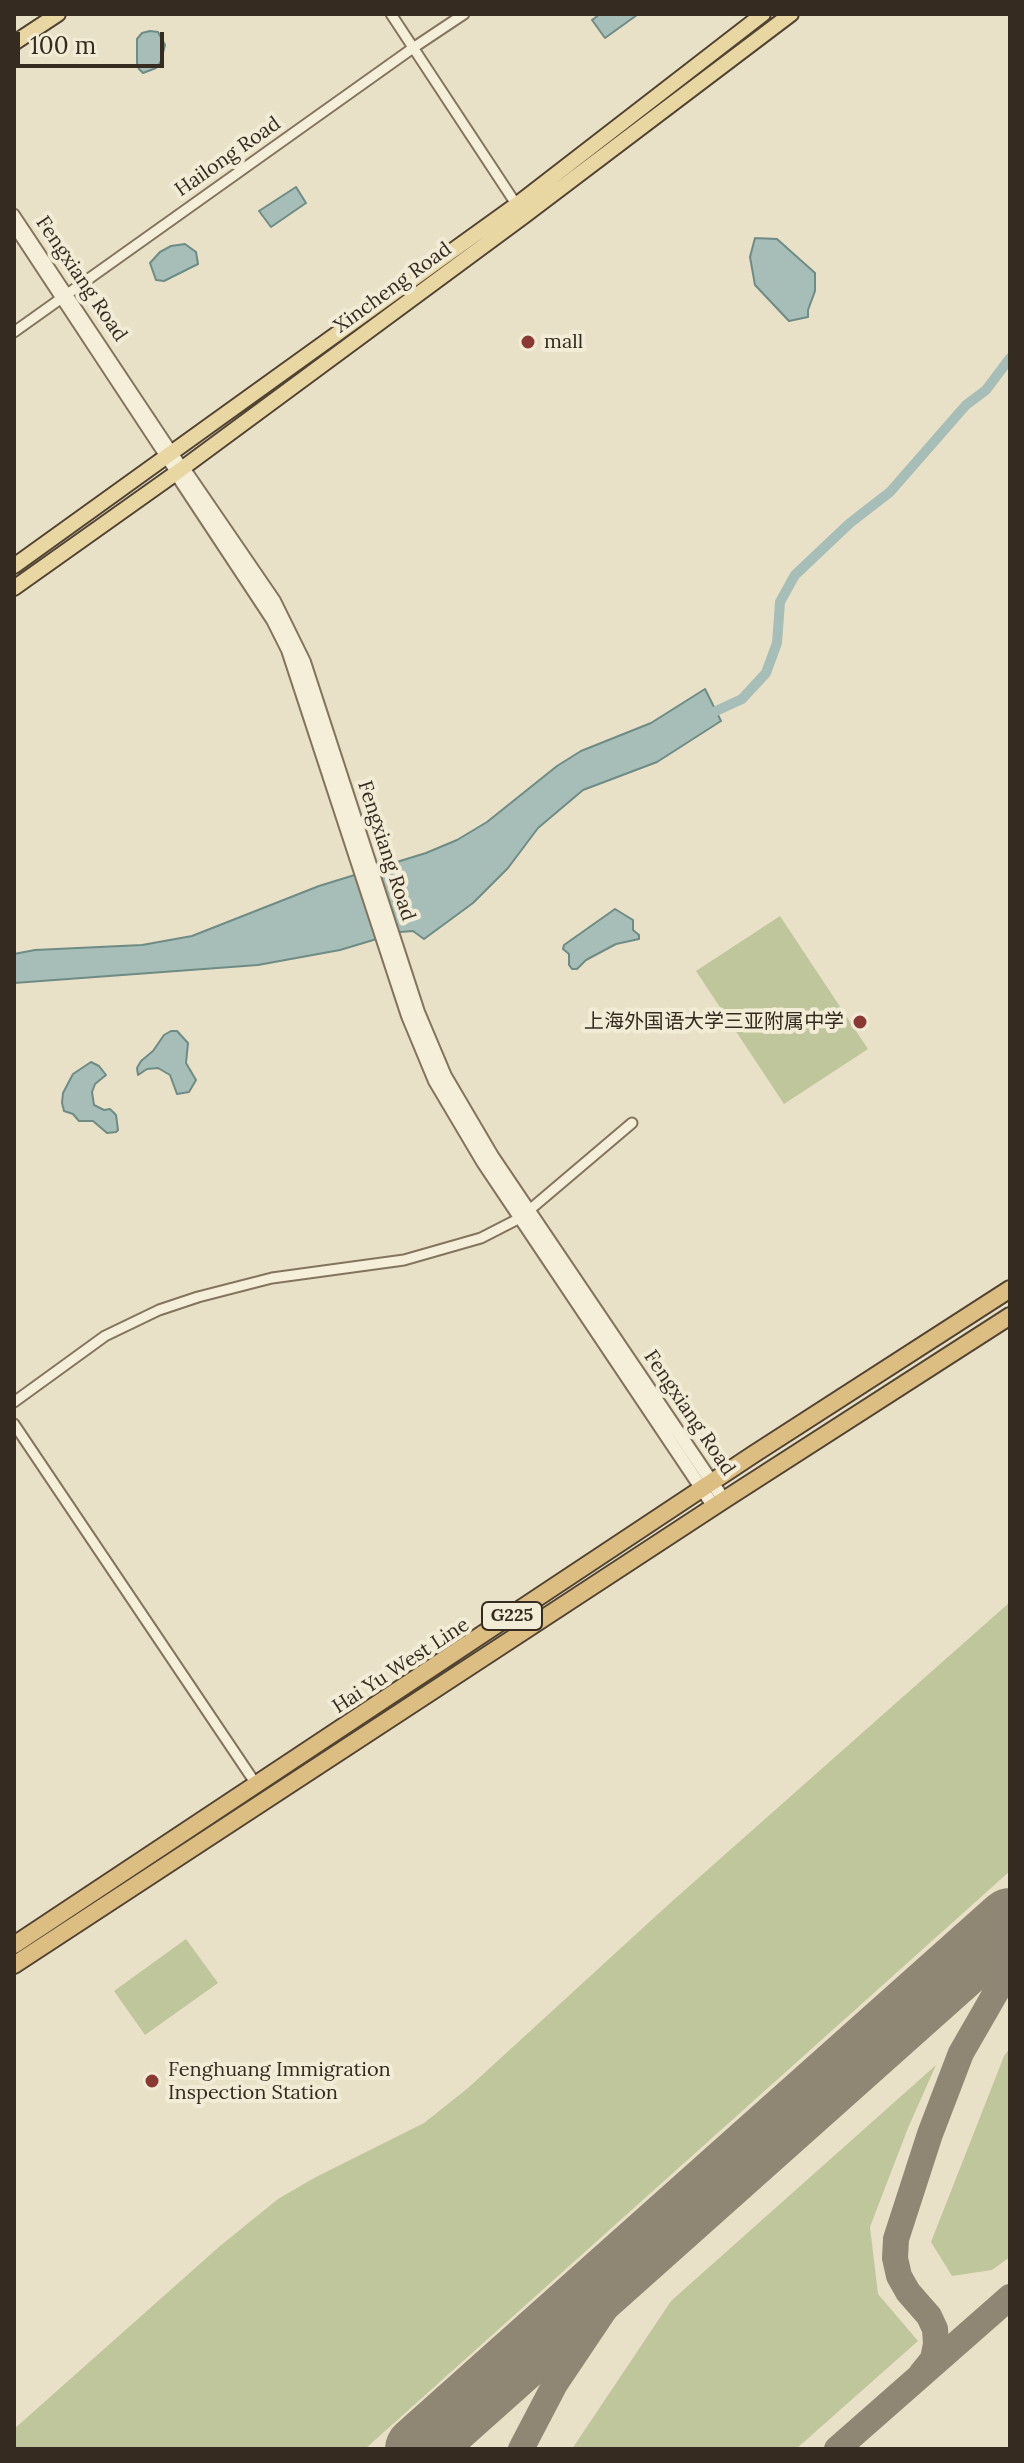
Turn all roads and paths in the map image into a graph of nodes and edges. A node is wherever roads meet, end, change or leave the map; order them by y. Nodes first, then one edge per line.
1 (58, 14) edge
2 (391, 14) edge
3 (464, 14) edge
4 (763, 14) edge
5 (791, 14) edge
6 (14, 43) edge
7 (413, 48) junction
8 (520, 210) junction
9 (14, 214) edge
10 (14, 227) edge
11 (63, 296) junction
12 (14, 332) edge
13 (170, 456) junction
14 (180, 470) junction
15 (14, 566) edge
16 (14, 588) edge
17 (632, 1123) dead end
18 (524, 1214) junction
19 (1010, 1289) edge
20 (1010, 1316) edge
21 (14, 1402) edge
22 (14, 1424) edge
23 (707, 1485) junction
24 (719, 1503) junction
25 (256, 1784) junction
26 (17, 1953) edge

1 - 6 main road
2 - 7 street
3 - 7 street, Hailong Road
4 - 8 main road, Xincheng Road
5 - 8 main road, Xincheng Road
7 - 8 street
7 - 11 street, Hailong Road
8 - 13 main road, Xincheng Road
8 - 14 main road, Xincheng Road
9 - 11 street, Fengxiang Road
10 - 11 street, Fengxiang Road
11 - 12 street, Hailong Road
11 - 13 street, Fengxiang Road
13 - 14 street, Fengxiang Road
13 - 15 main road, Xincheng Road
14 - 16 main road, Xincheng Road
14 - 18 street, Fengxiang Road
17 - 18 street
18 - 21 street
18 - 23 street, Fengxiang Road
19 - 23 highway, Hai Yu West Line / G225
20 - 24 highway, Hai Yu West Line / G225
22 - 25 street
23 - 24 street, Fengxiang Road
23 - 25 highway, Hai Yu West Line / G225
24 - 26 highway, Hai Yu West Line / G225
25 - 26 highway, Hai Yu West Line / G225

